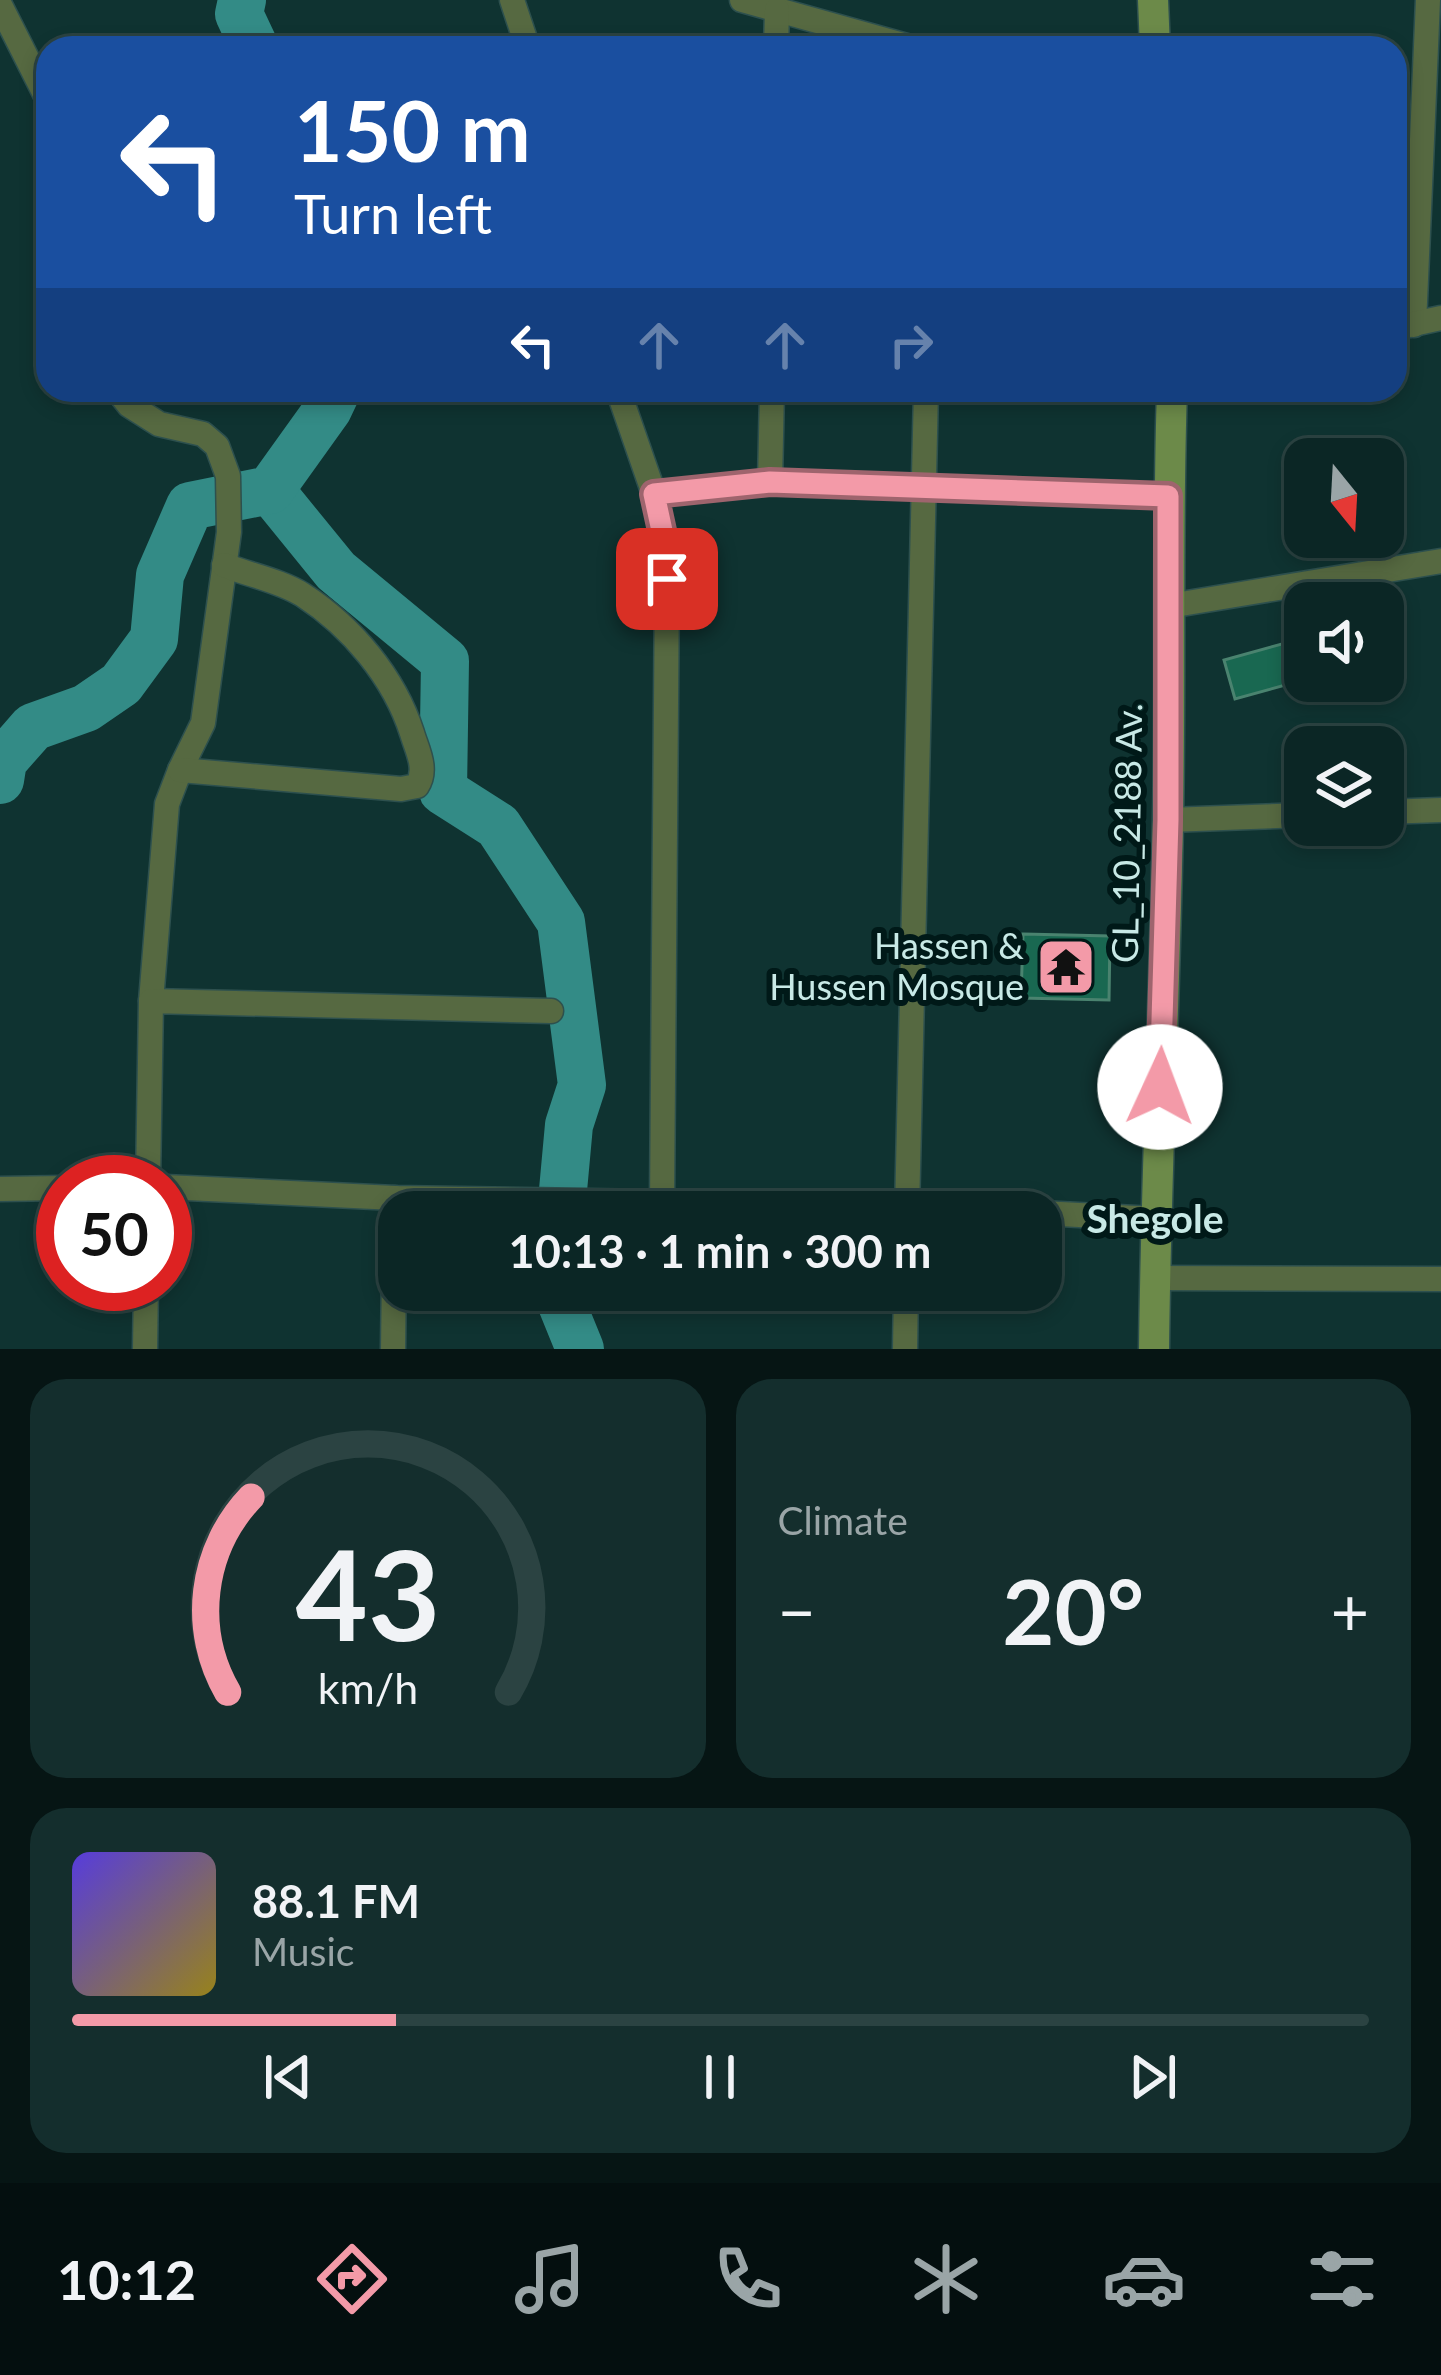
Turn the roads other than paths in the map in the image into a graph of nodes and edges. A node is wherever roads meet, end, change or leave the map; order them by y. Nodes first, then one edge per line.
1 (512, 0) edge
2 (742, 0) edge
3 (1153, 0) edge
4 (1427, 0) edge
5 (0, 5) edge
6 (777, 10) junction
7 (524, 36) edge
8 (776, 36) edge
9 (871, 36) edge
10 (1154, 36) edge
11 (36, 76) edge
12 (1407, 297) edge
13 (1441, 319) edge
14 (1407, 327) edge
15 (126, 402) edge
16 (622, 402) edge
17 (772, 402) edge
18 (926, 402) edge
19 (1172, 402) edge
20 (770, 482) junction
21 (926, 488) junction
22 (654, 494) junction
23 (1168, 496) junction
24 (1441, 561) edge
25 (224, 565) junction
26 (1169, 606) junction
27 (180, 770) junction
28 (1441, 810) edge
29 (1404, 811) edge
30 (1284, 816) edge
31 (1168, 820) junction
32 (151, 1001) junction
33 (551, 1011) dead end
34 (148, 1155) edge
35 (36, 1188) edge
36 (192, 1188) edge
37 (0, 1189) edge
38 (662, 1191) edge
39 (907, 1191) edge
40 (378, 1197) edge
41 (1062, 1214) edge
42 (1155, 1219) junction
43 (1155, 1278) junction
44 (1441, 1279) edge
45 (146, 1311) edge
46 (394, 1311) edge
47 (906, 1311) edge
48 (145, 1349) edge
49 (393, 1349) edge
50 (905, 1349) edge
51 (1154, 1349) edge

1 - 7 street
2 - 6 street
3 - 10 main road
4 - 12 street
5 - 11 street
6 - 8 street
6 - 9 street
13 - 14 street
15 - 25 street
16 - 22 street
17 - 20 street
18 - 21 street
19 - 23 main road, GL_10_2188 Av.
20 - 21 street
20 - 22 street
21 - 23 street
21 - 39 street
22 - 38 street
23 - 26 main road, GL_10_2188 Av.
24 - 26 street
25 - 27 street
25 - 27 street
26 - 31 main road, GL_10_2188 Av.
27 - 32 street
28 - 29 street
30 - 31 street
31 - 42 main road, GL_10_2188 Av.
32 - 33 street
32 - 34 street
35 - 37 street
36 - 40 street
41 - 42 street
42 - 43 main road, GL_10_2188 Av.
43 - 44 street
43 - 51 main road, GL_10_2188 Av.
45 - 48 street
46 - 49 street
47 - 50 street

